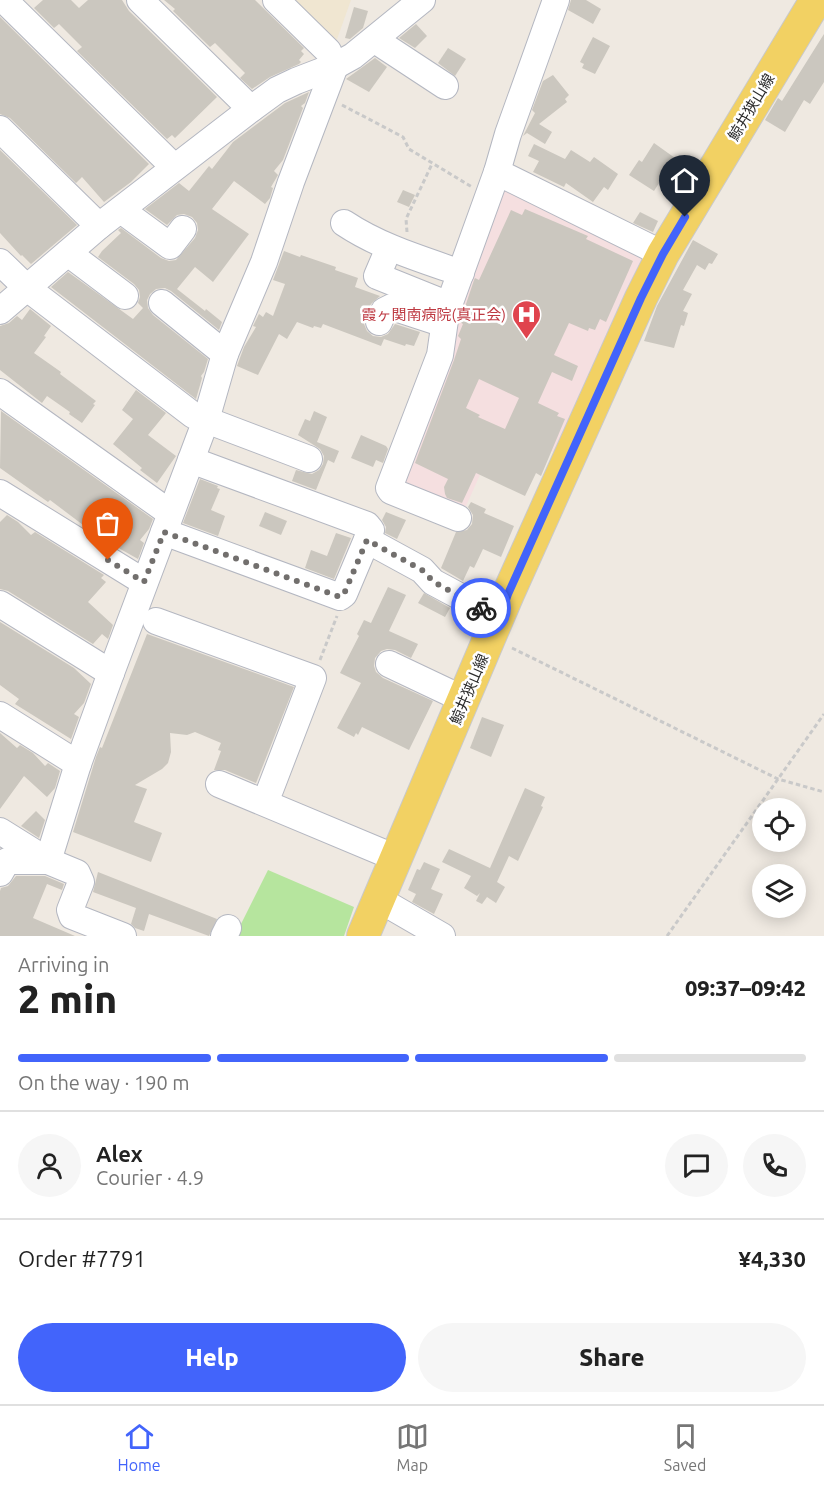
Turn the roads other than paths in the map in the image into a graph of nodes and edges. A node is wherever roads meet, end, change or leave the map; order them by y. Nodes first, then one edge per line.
1 (4, 0) edge
2 (140, 0) edge
3 (276, 0) edge
4 (422, 0) edge
5 (556, 0) edge
6 (816, 0) edge
7 (375, 40) junction
8 (335, 66) junction
9 (445, 86) dead end
10 (251, 109) junction
11 (0, 129) edge
12 (174, 168) junction
13 (497, 172) junction
14 (121, 210) junction
15 (344, 223) dead end
16 (99, 226) junction
17 (183, 229) dead end
18 (398, 242) junction
19 (68, 253) junction
20 (663, 254) junction
21 (0, 262) edge
22 (461, 273) junction
23 (27, 288) junction
24 (125, 296) dead end
25 (162, 303) dead end
26 (0, 312) edge
27 (447, 314) junction
28 (379, 322) dead end
29 (225, 354) junction
30 (0, 392) edge
31 (207, 420) junction
32 (309, 459) dead end
33 (191, 460) junction
34 (0, 492) edge
35 (459, 518) dead end
36 (167, 523) junction
37 (367, 540) junction
38 (144, 582) junction
39 (0, 604) edge
40 (156, 621) dead end
41 (495, 628) junction
42 (389, 664) dead end
43 (111, 673) junction
44 (465, 700) junction
45 (0, 715) edge
46 (78, 764) junction
47 (219, 784) dead end
48 (267, 796) junction
49 (0, 831) edge
50 (398, 852) junction
51 (48, 861) junction
52 (0, 873) edge
53 (378, 899) junction
54 (123, 936) edge
55 (363, 936) edge
56 (442, 936) edge

1 - 12 street
2 - 10 street
3 - 8 street
4 - 7 street
5 - 13 street
6 - 20 main road, 鯨井狭山線
7 - 8 street
7 - 9 street
8 - 10 street
8 - 29 street
10 - 12 street
11 - 16 street
12 - 14 street
13 - 20 street
13 - 22 street
14 - 16 street
14 - 17 street
15 - 18 street
16 - 19 street
18 - 22 street
18 - 27 street
19 - 23 street
19 - 24 street
20 - 41 main road, 鯨井狭山線
21 - 23 street
22 - 27 street
23 - 26 street
23 - 31 street
25 - 29 street
27 - 28 street
27 - 35 street
29 - 31 street
30 - 36 street
31 - 32 street
31 - 33 street
33 - 36 street
33 - 37 street
34 - 38 street
36 - 37 street
36 - 38 street
37 - 41 street
38 - 43 street
39 - 43 street
40 - 48 street
41 - 44 main road, 鯨井狭山線
42 - 44 street
43 - 46 street
44 - 50 main road, 鯨井狭山線
45 - 46 street
46 - 51 street
47 - 48 street
48 - 50 street
49 - 51 street
50 - 53 main road, 鯨井狭山線
51 - 52 street
51 - 54 street
53 - 55 main road, 鯨井狭山線
53 - 56 street

